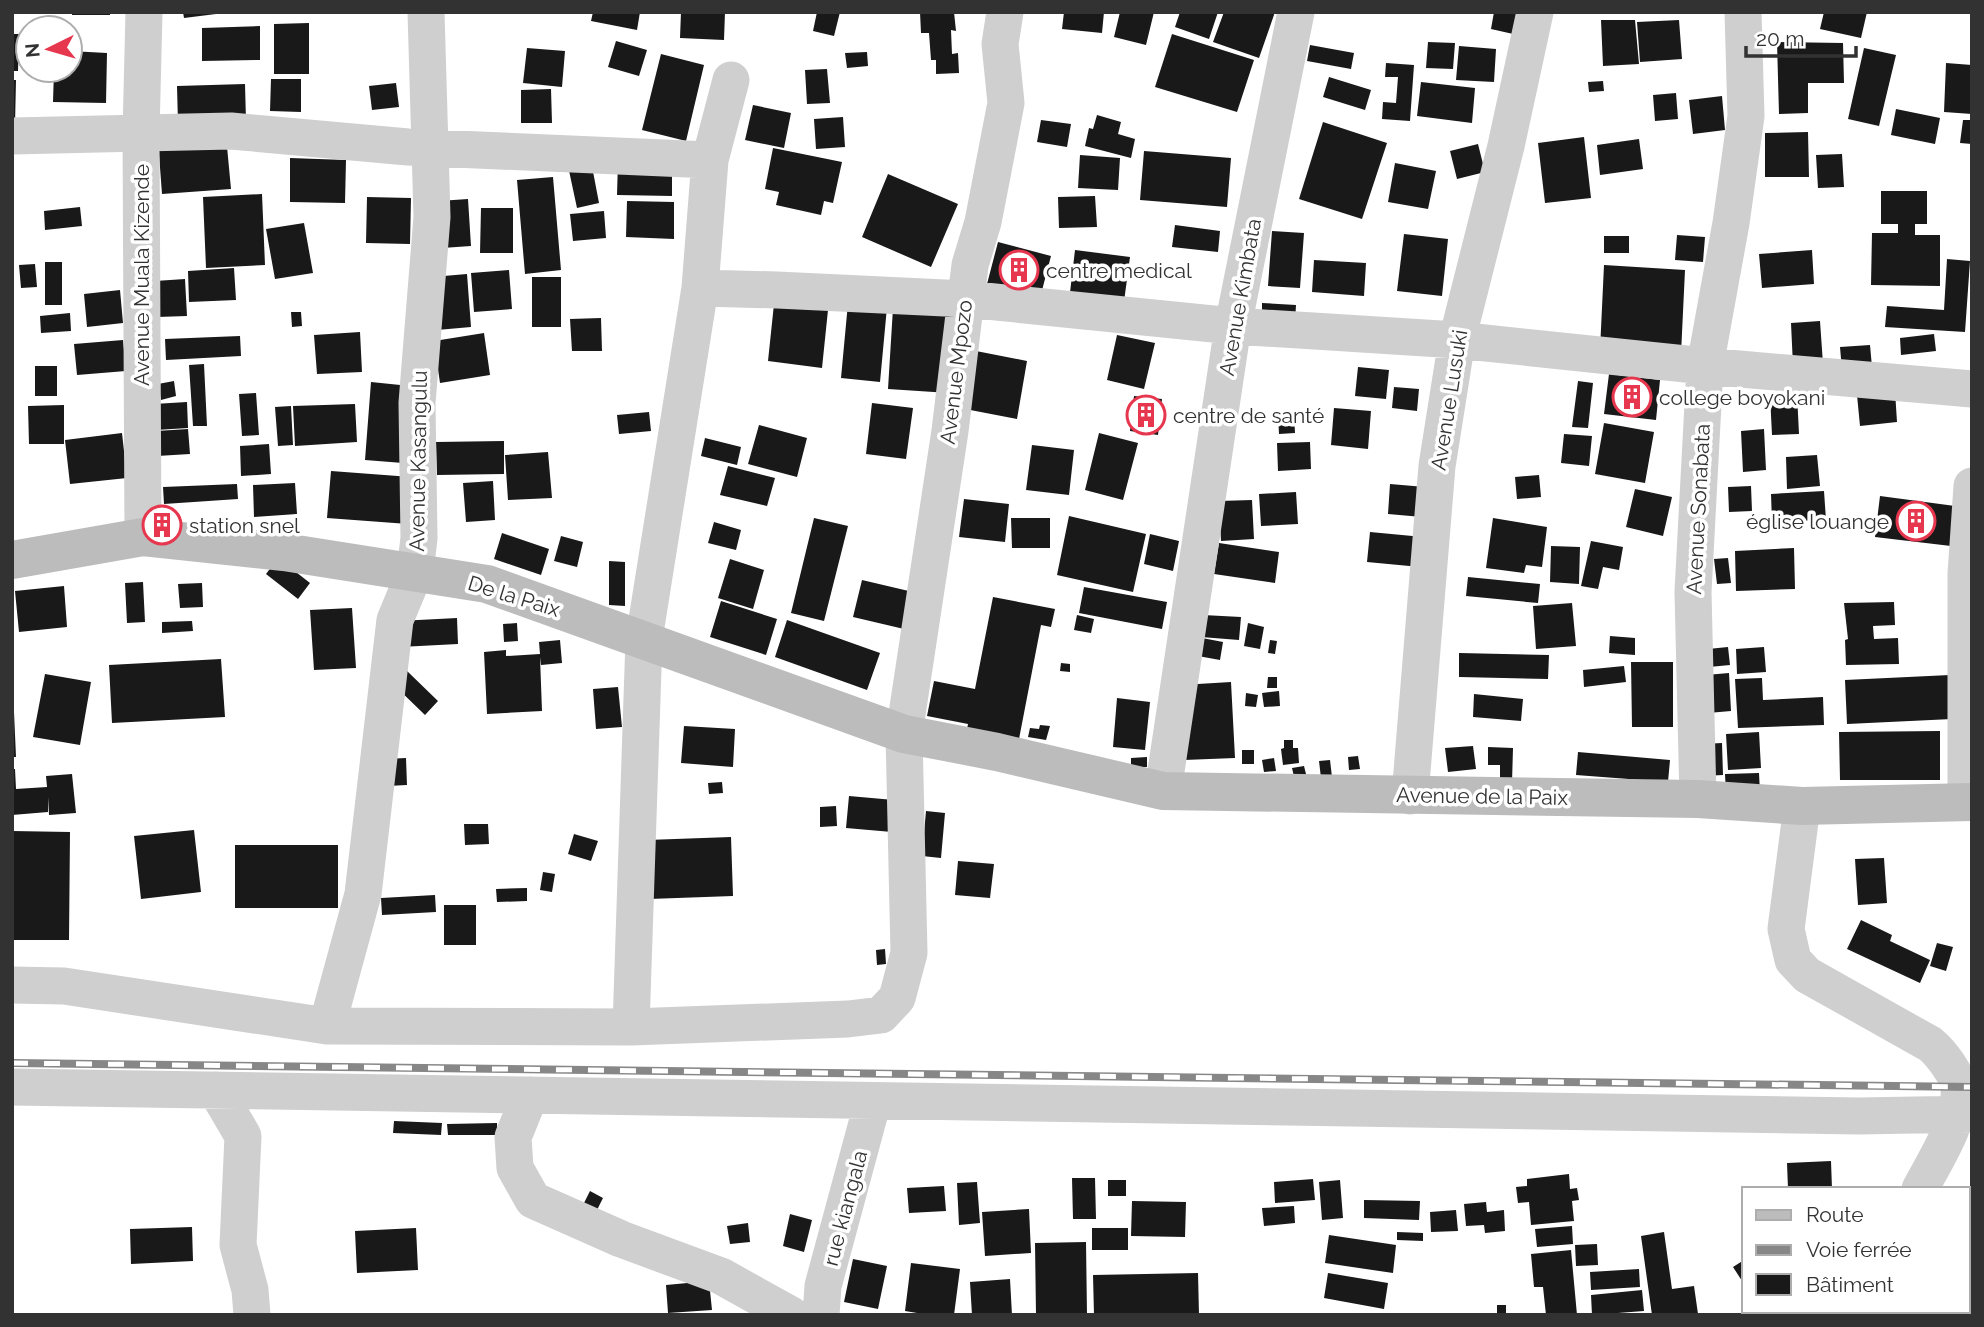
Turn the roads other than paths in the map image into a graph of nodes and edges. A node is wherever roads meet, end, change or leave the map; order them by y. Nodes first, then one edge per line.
1 (144, 12) edge
2 (426, 12) edge
3 (1004, 12) edge
4 (1296, 12) edge
5 (1535, 12) edge
6 (1743, 12) edge
7 (731, 80) dead end
8 (141, 133) junction
9 (12, 136) edge
10 (432, 147) junction
11 (710, 160) junction
12 (700, 288) junction
13 (966, 299) junction
14 (1233, 326) junction
15 (1457, 340) junction
16 (1705, 366) junction
17 (1972, 389) edge
18 (1972, 486) edge
19 (143, 537) junction
20 (12, 560) edge
21 (415, 572) junction
22 (644, 639) junction
23 (904, 734) junction
24 (997, 752) joint
25 (1163, 791) junction
26 (1410, 796) junction
27 (1698, 799) junction
28 (1969, 802) edge
29 (1802, 806) junction
30 (12, 985) edge
31 (327, 1027) junction
32 (631, 1027) junction
33 (12, 1087) edge
34 (216, 1090) junction
35 (530, 1095) junction
36 (873, 1101) junction
37 (1964, 1113) edge
38 (1921, 1187) edge
39 (252, 1315) edge
40 (791, 1315) edge
41 (821, 1315) edge

1 - 8 street, Avenue Muala Kizende
2 - 10 street, Avenue Kasangulu
3 - 13 street, Avenue Mpozo
4 - 14 street, Avenue Kimbata
5 - 15 street, Avenue Lusuki
6 - 16 street, Avenue Sonabata
7 - 11 street
8 - 9 street
8 - 10 street
8 - 19 street, Avenue Muala Kizende
10 - 11 street
10 - 21 street, Avenue Kasangulu
11 - 12 street
12 - 13 street
12 - 22 street
13 - 14 street
13 - 23 street, Avenue Mpozo
14 - 15 street
14 - 25 street, Avenue Kimbata
15 - 16 street
15 - 26 street, Avenue Lusuki
16 - 17 street
16 - 27 street, Avenue Sonabata
18 - 28 street
19 - 20 street, De la Paix
19 - 21 street, De la Paix
21 - 22 street, De la Paix
21 - 31 street, Avenue Kasangulu
22 - 23 street, De la Paix
22 - 32 street
23 - 24 street, De la Paix
23 - 32 street, Avenue Mpozo
24 - 25 street, Avenue de la Paix
25 - 26 street, Avenue de la Paix
26 - 27 street, Avenue de la Paix
27 - 29 street, Avenue de la Paix
28 - 29 street, Avenue de la Paix
29 - 37 street
30 - 31 street, Avenue Mpozo
31 - 32 street, Avenue Mpozo
33 - 34 street
34 - 35 street
34 - 39 street
35 - 36 street
35 - 40 street
36 - 37 street
36 - 41 street, rue kiangala
37 - 38 street

